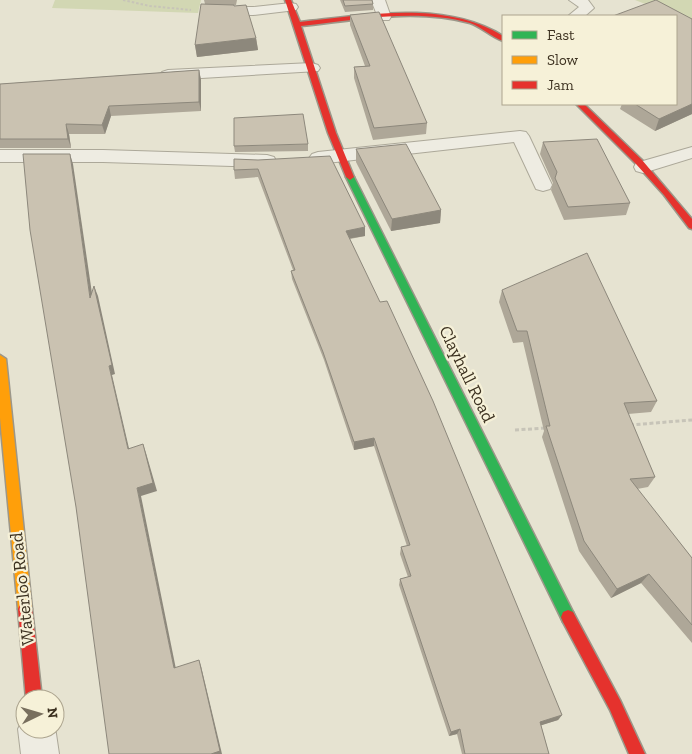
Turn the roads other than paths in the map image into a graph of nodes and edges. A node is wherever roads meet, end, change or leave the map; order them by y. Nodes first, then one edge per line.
1 (378, 0) edge
2 (576, 0) edge
3 (290, 3) edge
4 (202, 10) edge
5 (576, 15) edge
6 (384, 17) junction
7 (298, 24) junction
8 (502, 38) edge
9 (312, 68) junction
10 (154, 76) edge
11 (581, 105) edge
12 (692, 152) edge
13 (339, 155) junction
14 (0, 156) edge
15 (643, 167) junction
16 (543, 185) dead end
17 (692, 226) edge
18 (0, 359) edge
19 (33, 689) edge
20 (38, 739) edge
21 (40, 754) edge
22 (637, 754) edge

1 - 6 lane
2 - 5 lane
3 - 4 lane
3 - 7 street, Clayhall Road
6 - 7 street
6 - 8 street
7 - 9 street, Clayhall Road
9 - 10 lane
9 - 13 street, Clayhall Road
11 - 15 street
12 - 15 lane
13 - 14 lane
13 - 16 lane
13 - 22 street, Clayhall Road
15 - 17 street
18 - 19 street, Waterloo Road
20 - 21 street

